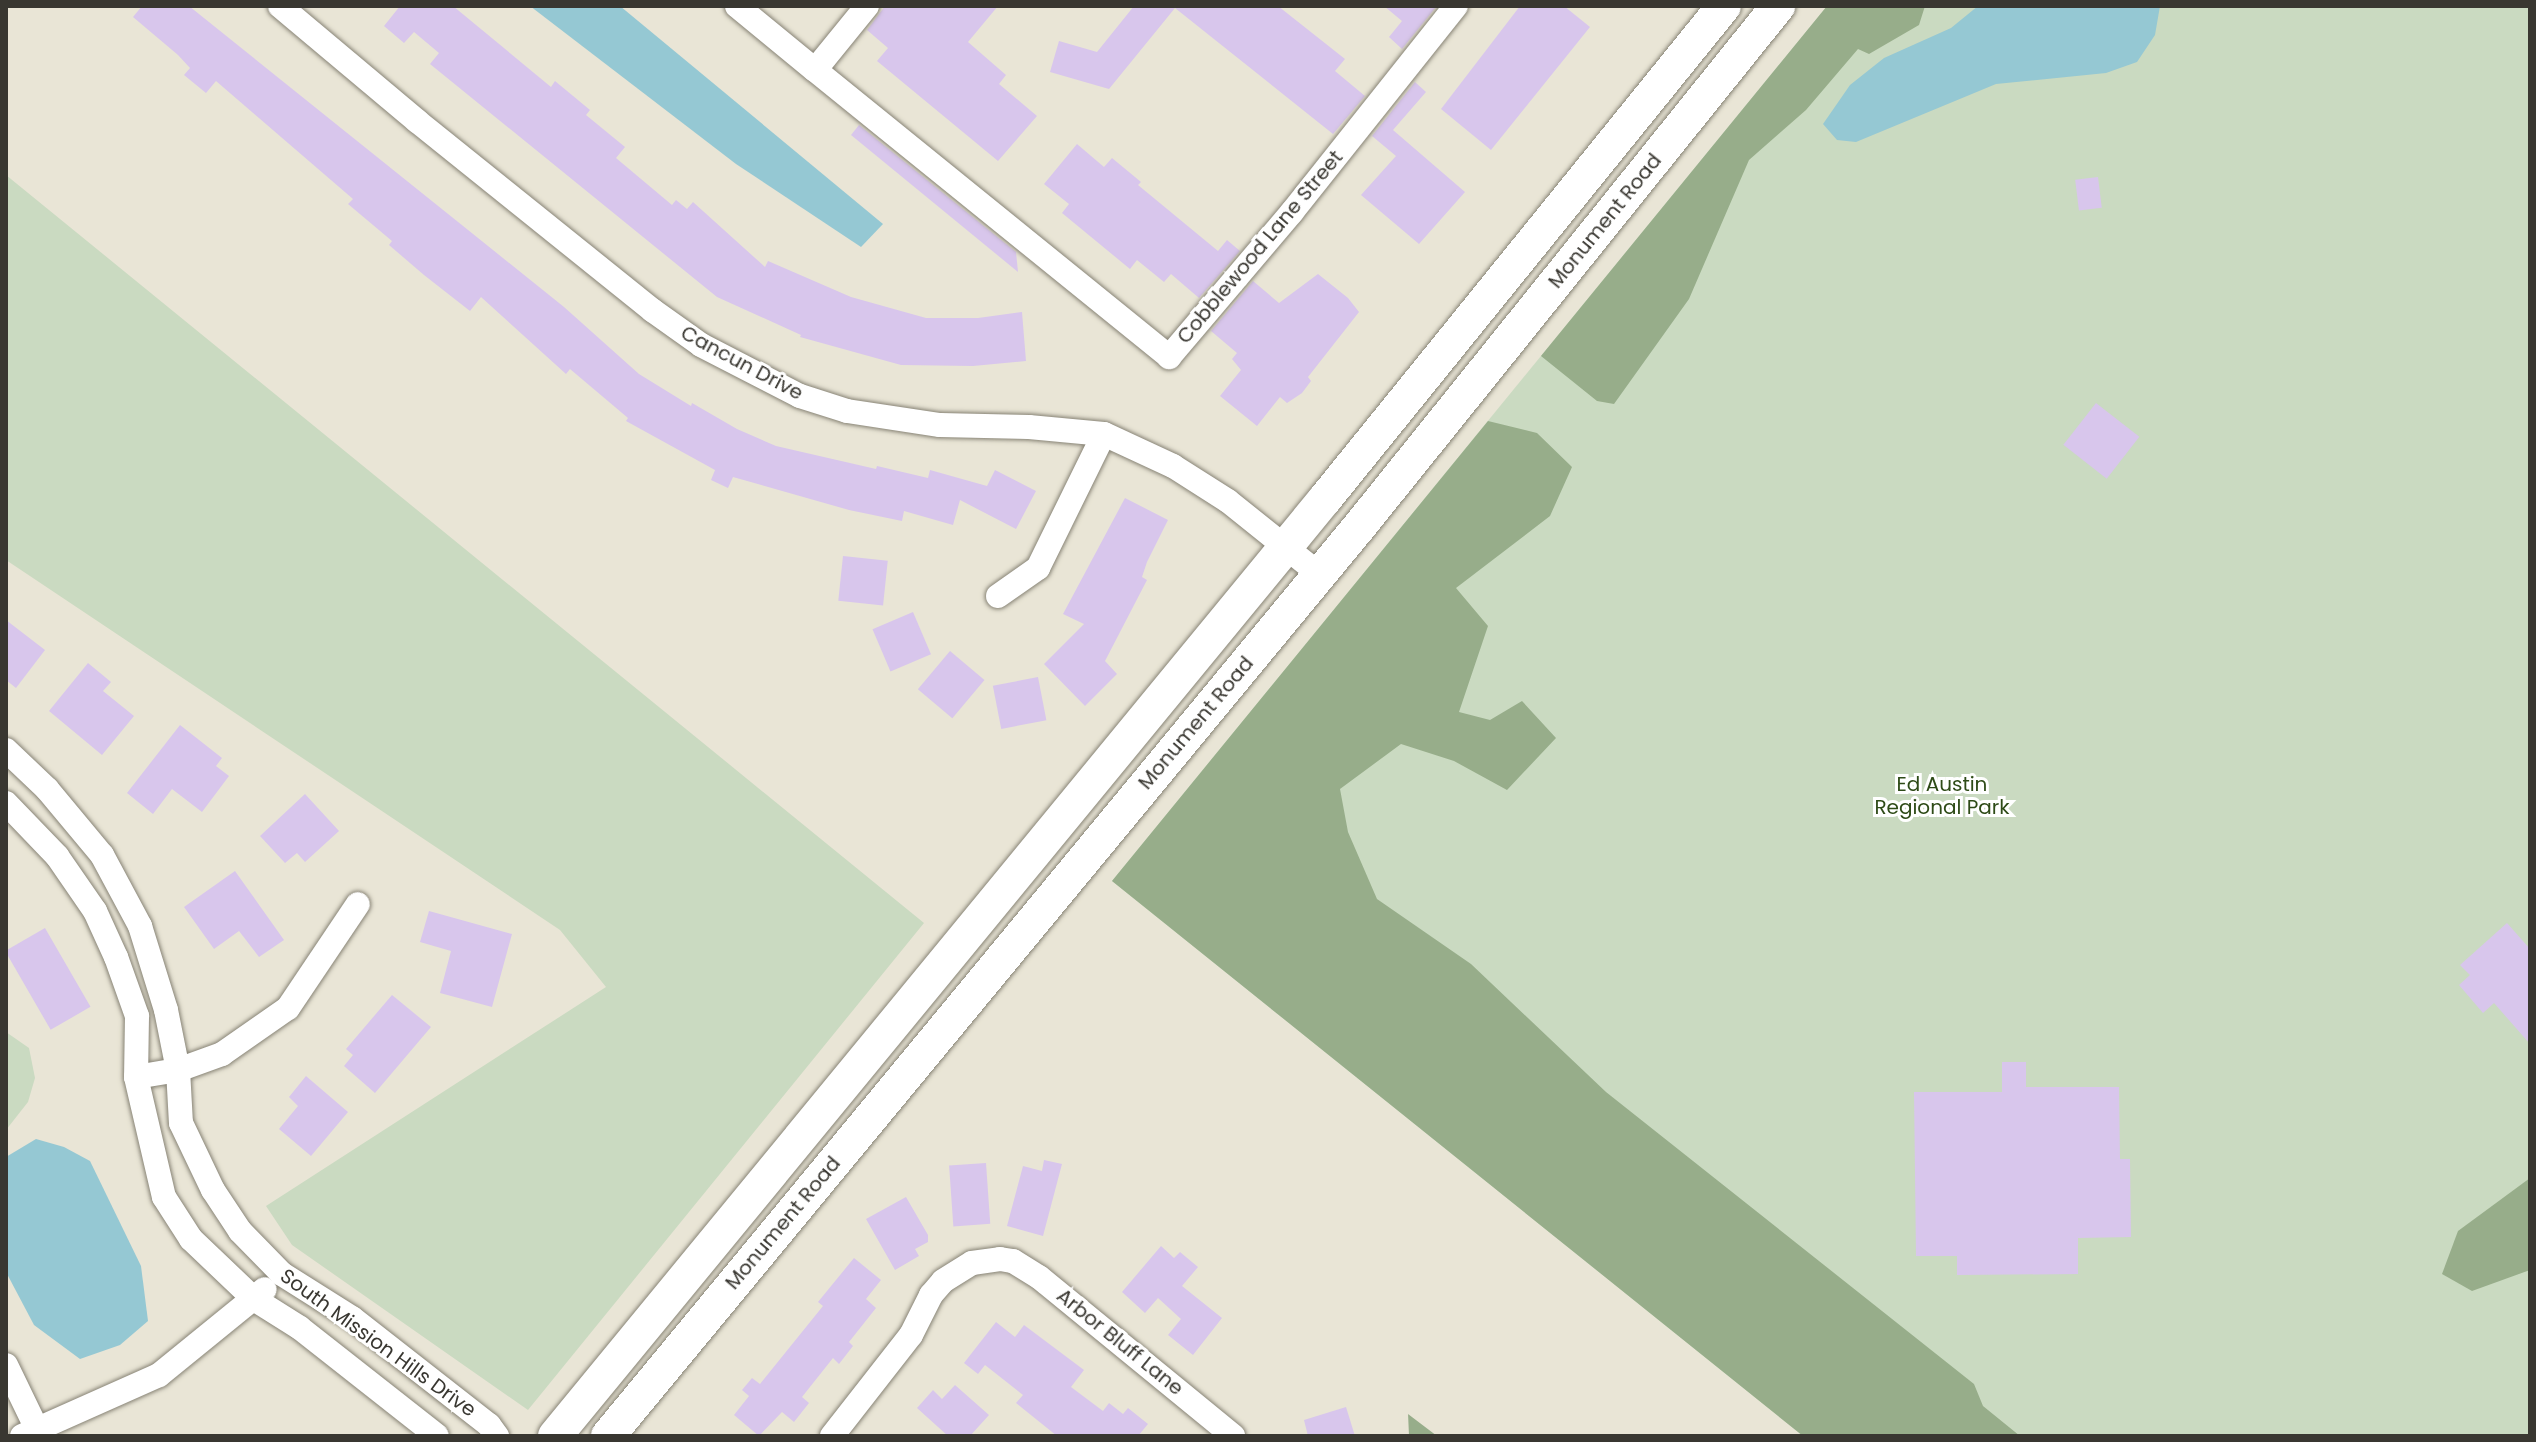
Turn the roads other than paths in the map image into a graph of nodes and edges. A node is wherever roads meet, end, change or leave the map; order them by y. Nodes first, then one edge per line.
1 (280, 6) edge
2 (737, 6) edge
3 (867, 6) edge
4 (1456, 6) edge
5 (1724, 6) edge
6 (1778, 6) edge
7 (815, 70) junction
8 (1104, 434) junction
9 (1285, 546) junction
10 (1319, 574) junction
11 (998, 596) dead end
12 (6, 750) edge
13 (6, 803) edge
14 (358, 904) dead end
15 (178, 1070) junction
16 (136, 1077) junction
17 (282, 1274) junction
18 (254, 1299) junction
19 (6, 1365) edge
20 (30, 1432) edge
21 (437, 1436) edge
22 (497, 1436) edge
23 (555, 1436) edge
24 (608, 1436) edge
25 (832, 1436) edge
26 (1233, 1436) edge

1 - 8 street, Cancun Drive
2 - 7 street, Cobblewood Lane Street
3 - 7 street
4 - 7 street, Cobblewood Lane Street
5 - 9 street
6 - 10 street, Monument Road
8 - 9 street, Cancun Drive
8 - 11 street
9 - 10 street, Cancun Drive
9 - 23 street
10 - 24 street, Monument Road
12 - 15 street, South Mission Hills Drive
13 - 16 street, South Mission Hills Drive
14 - 15 street
15 - 16 street
15 - 17 street, South Mission Hills Drive
16 - 18 street, South Mission Hills Drive
17 - 18 street
17 - 22 street, South Mission Hills Drive
18 - 20 street
18 - 21 street, South Mission Hills Drive
19 - 20 street
25 - 26 street, Arbor Bluff Lane

